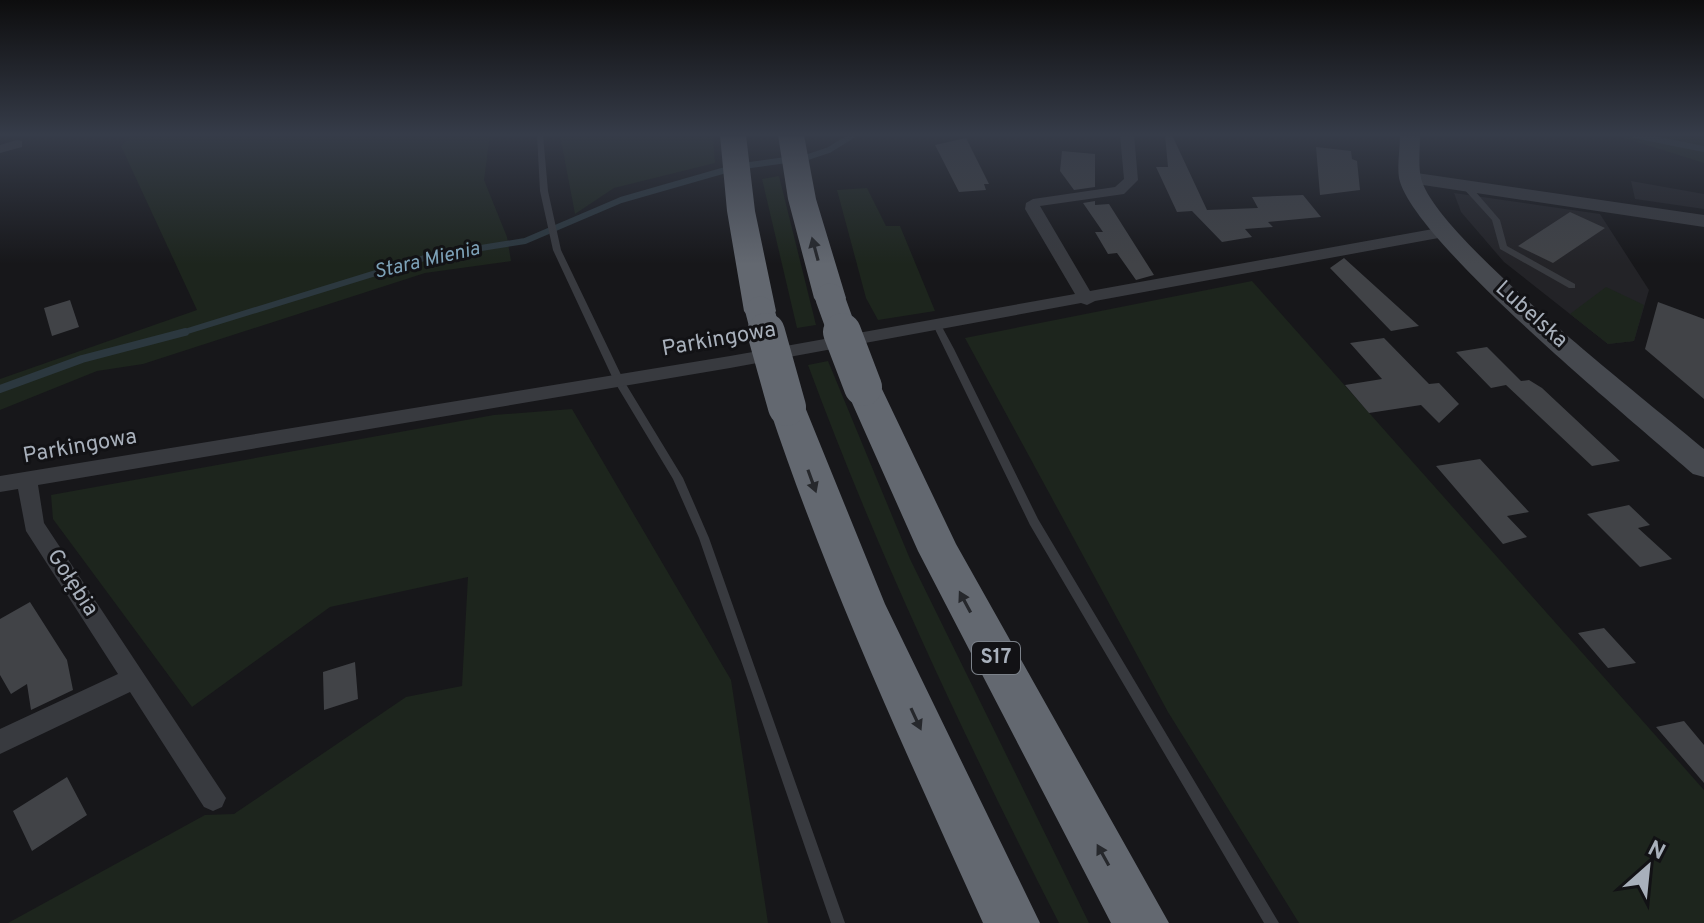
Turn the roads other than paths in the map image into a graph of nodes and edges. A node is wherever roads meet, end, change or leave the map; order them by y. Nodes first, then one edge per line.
1 (544, 178) edge
2 (738, 178) edge
3 (798, 178) edge
4 (1131, 178) edge
5 (1410, 178) joint
6 (1465, 185) junction
7 (1704, 221) edge
8 (1444, 232) junction
9 (1572, 286) dead end
10 (1087, 300) junction
11 (937, 325) junction
12 (619, 381) junction
13 (1704, 466) edge
14 (27, 480) junction
15 (0, 484) edge
16 (135, 678) junction
17 (0, 742) edge
18 (213, 798) dead end
19 (838, 923) edge
20 (1012, 923) edge
21 (1141, 923) edge
22 (1272, 923) edge

1 - 12 lane
2 -> 20 highway, bridge
21 -> 3 highway, S17, bridge
4 - 10 street
5 - 6 street
5 - 8 main road, Lubelska
6 - 7 street
6 - 9 lane
8 - 10 street, Parkingowa
8 - 13 main road, Lubelska
10 - 11 street, Parkingowa
11 - 12 street, Parkingowa
11 - 22 lane
12 - 14 street, Parkingowa
12 - 19 lane
14 - 15 street, Parkingowa
14 - 16 street, Gołębia
16 - 17 street
16 - 18 street, Gołębia

